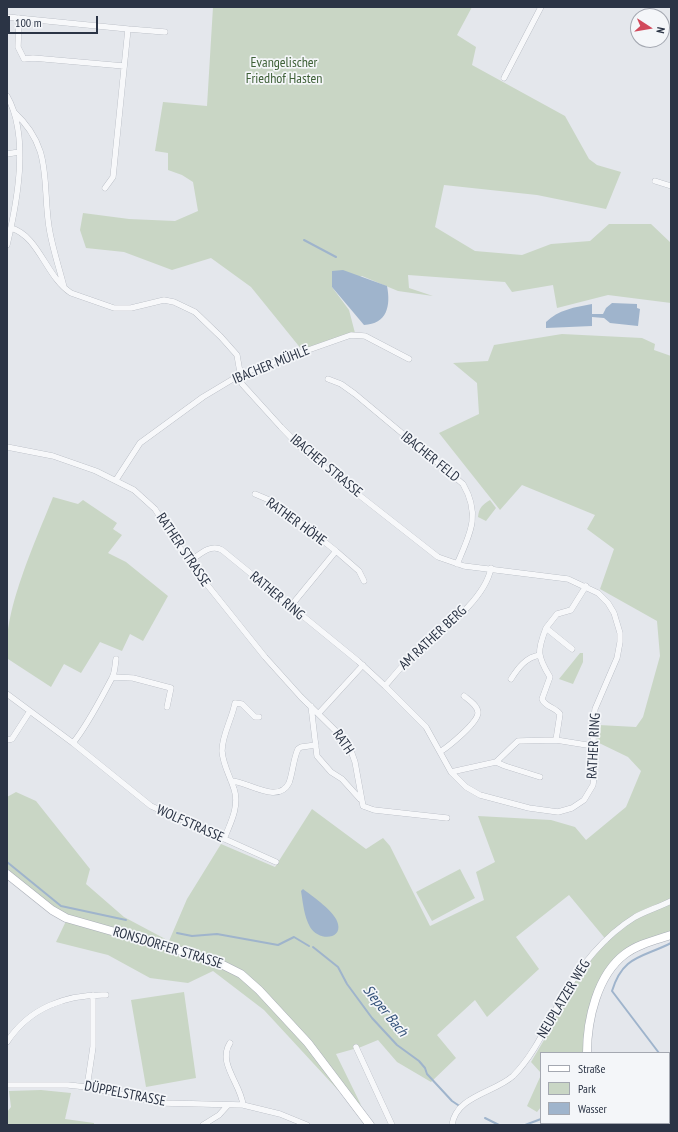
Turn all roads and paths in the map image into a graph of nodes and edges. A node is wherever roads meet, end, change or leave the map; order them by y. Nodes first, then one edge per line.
1 (541, 7) edge
2 (7, 17) edge
3 (19, 18) junction
4 (128, 28) junction
5 (165, 32) dead end
6 (124, 66) junction
7 (504, 78) dead end
8 (7, 96) edge
9 (14, 112) junction
10 (19, 152) junction
11 (7, 154) edge
12 (655, 181) dead end
13 (671, 186) edge
14 (105, 188) dead end
15 (11, 228) junction
16 (7, 245) edge
17 (64, 289) junction
18 (409, 359) dead end
19 (241, 374) junction
20 (328, 379) dead end
21 (7, 447) edge
22 (116, 480) junction
23 (255, 494) dead end
24 (336, 551) junction
25 (189, 562) junction
26 (457, 564) junction
27 (491, 568) junction
28 (364, 581) dead end
29 (586, 586) junction
30 (290, 607) junction
31 (546, 628) junction
32 (572, 649) dead end
33 (540, 655) junction
34 (116, 659) dead end
35 (363, 665) junction
36 (113, 677) junction
37 (511, 679) dead end
38 (385, 686) junction
39 (7, 694) edge
40 (464, 696) dead end
41 (311, 706) junction
42 (167, 707) dead end
43 (30, 711) junction
44 (319, 713) junction
45 (259, 717) dead end
46 (7, 740) edge
47 (556, 740) junction
48 (74, 743) junction
49 (316, 745) junction
50 (593, 746) junction
51 (440, 752) junction
52 (496, 762) junction
53 (451, 772) junction
54 (540, 777) dead end
55 (232, 781) junction
56 (360, 799) junction
57 (447, 818) dead end
58 (224, 839) junction
59 (276, 862) dead end
60 (7, 874) edge
61 (671, 901) edge
62 (671, 935) edge
63 (93, 994) junction
64 (106, 995) dead end
65 (7, 1042) edge
66 (230, 1043) dead end
67 (356, 1047) dead end
68 (588, 1052) edge
69 (7, 1085) edge
70 (87, 1087) junction
71 (228, 1105) junction
72 (243, 1105) junction
73 (304, 1124) edge
74 (203, 1125) edge
75 (370, 1125) edge
76 (392, 1125) edge
77 (452, 1125) edge

1 - 7 street
2 - 3 street
3 - 4 street
3 - 6 street
4 - 5 street
4 - 6 street
6 - 14 street
8 - 9 street
9 - 10 street
9 - 17 street
10 - 11 street
10 - 15 street
12 - 13 street
15 - 16 street
15 - 17 street
17 - 19 street, IBACHER STRASSE
18 - 19 street, IBACHER MÜHLE
19 - 22 street, IBACHER MÜHLE
19 - 26 street, IBACHER STRASSE
20 - 26 street, IBACHER FELD
21 - 22 street, RATHER STRASSE
22 - 25 street, RATHER STRASSE
23 - 24 street, RATHER HÖHE
24 - 28 street, RATHER HÖHE
24 - 30 street, RATHER HÖHE
25 - 30 street, RATHER RING
25 - 41 street, RATHER STRASSE
26 - 27 street, IBACHER STRASSE
27 - 29 street, IBACHER STRASSE
27 - 38 street, AM RATHER BERG
29 - 31 street
29 - 50 street, RATHER RING
30 - 35 street, RATHER RING
31 - 32 street
31 - 33 street
33 - 37 street
33 - 47 street
34 - 36 street
35 - 38 street, RATHER RING
35 - 44 street
36 - 42 street
36 - 48 street
38 - 51 street, RATHER RING
39 - 43 street, WOLFSTRASSE
40 - 51 street
41 - 44 street, RATHER STRASSE
41 - 49 street, RATH
43 - 46 street
43 - 48 street, WOLFSTRASSE
44 - 56 street, RATH
45 - 55 street
47 - 50 street
47 - 52 street
48 - 58 street, WOLFSTRASSE
49 - 55 street, RATH
49 - 56 street, RATH
50 - 53 street, RATHER RING
51 - 53 street, RATHER RING
52 - 53 street
52 - 54 street
55 - 58 street
56 - 57 street, RATH
58 - 59 street, WOLFSTRASSE
60 - 75 main road, RONSDORFER STRASSE
61 - 77 street, NEUPLATZER WEG
62 - 68 main road
63 - 64 street
63 - 65 street
63 - 70 street
66 - 72 street
67 - 76 street
69 - 70 street, DÜPPELSTRASSE
70 - 71 street, DÜPPELSTRASSE
71 - 72 street, DÜPPELSTRASSE
71 - 74 street
72 - 73 street, DÜPPELSTRASSE

